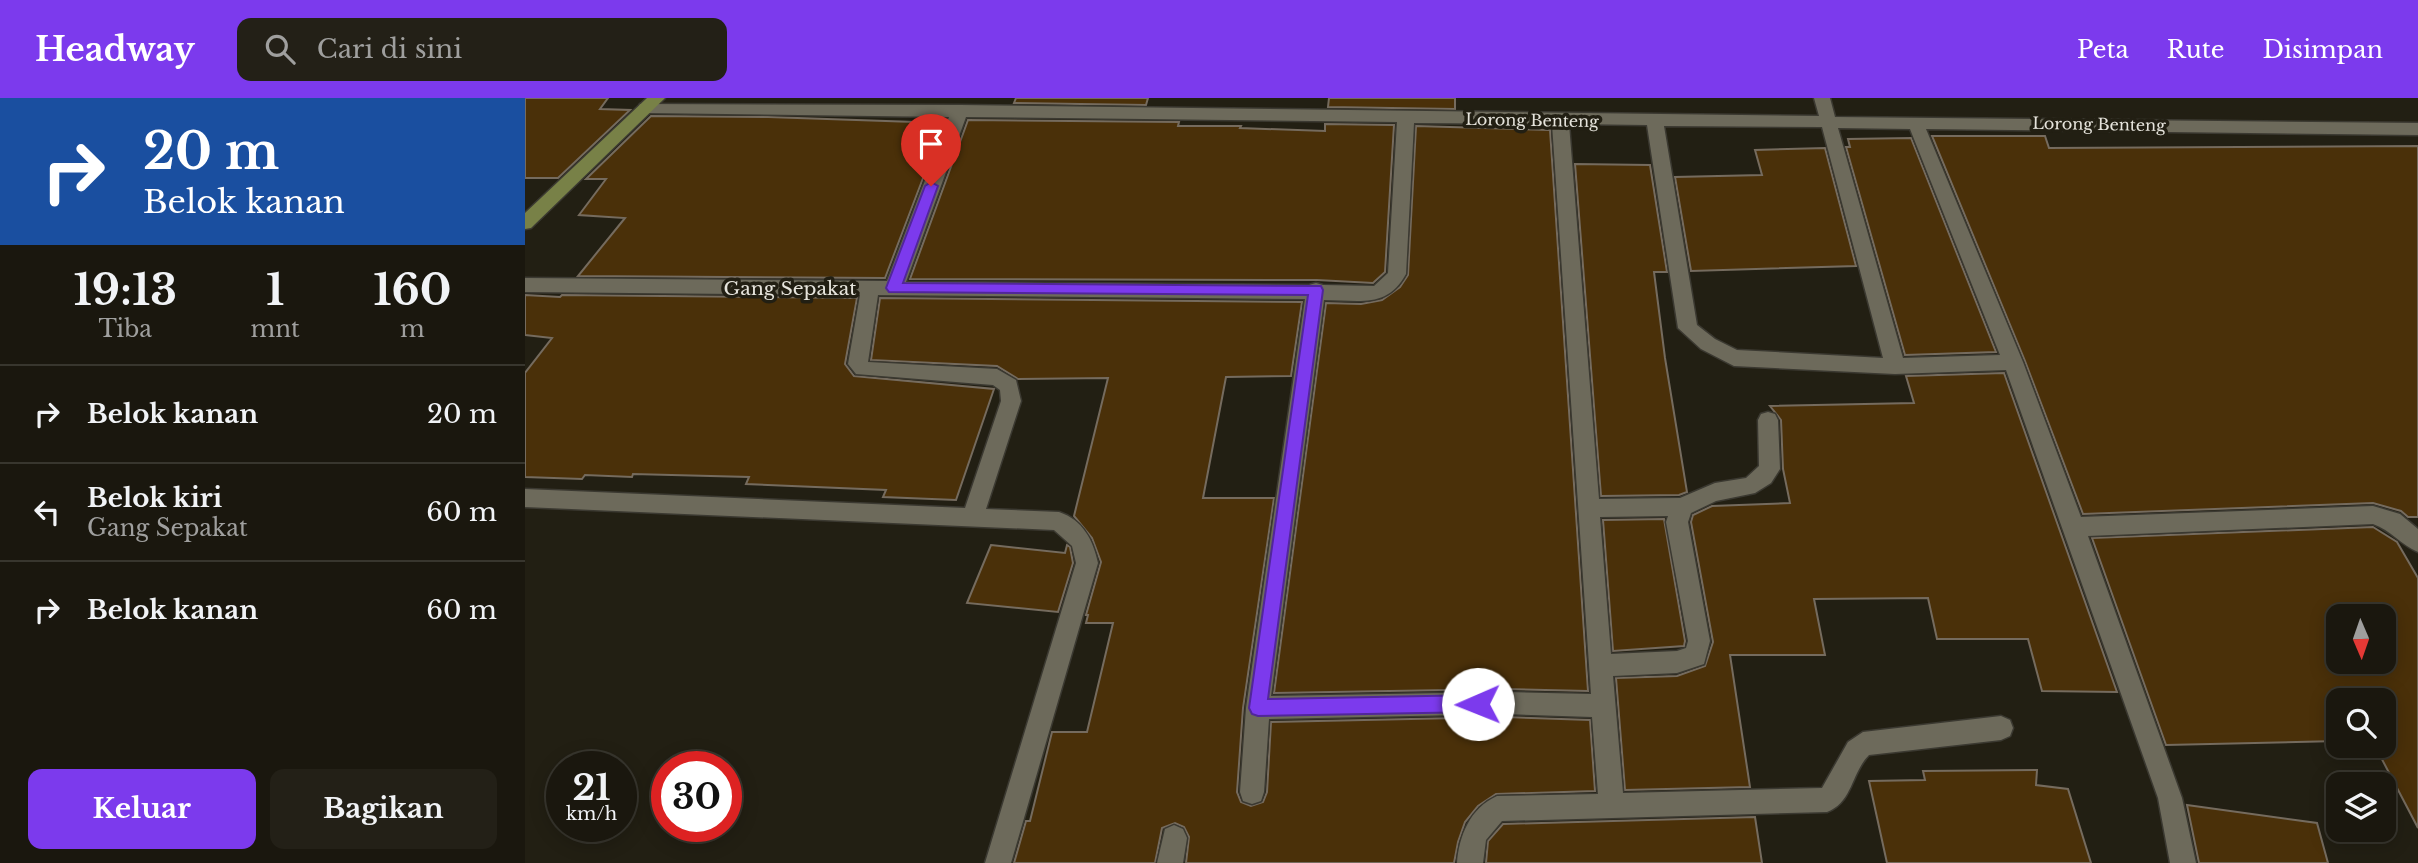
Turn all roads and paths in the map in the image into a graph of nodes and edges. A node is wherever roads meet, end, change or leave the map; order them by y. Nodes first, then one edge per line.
1 (1822, 98) edge
2 (652, 103) edge
3 (960, 110) junction
4 (1406, 118) junction
5 (1560, 121) junction
6 (1655, 121) junction
7 (1915, 121) junction
8 (1830, 122) junction
9 (2418, 129) edge
10 (525, 223) edge
11 (525, 285) edge
12 (870, 288) junction
13 (894, 288) junction
14 (1316, 290) junction
15 (2013, 362) junction
16 (1895, 366) junction
17 (1767, 420) dead end
18 (525, 498) edge
19 (1682, 506) junction
20 (1589, 508) junction
21 (972, 517) junction
22 (2074, 527) junction
23 (2418, 542) edge
24 (1602, 665) junction
25 (1604, 706) junction
26 (1258, 708) junction
27 (2001, 728) dead end
28 (1252, 792) dead end
29 (1611, 805) junction
30 (998, 863) edge
31 (1470, 863) edge
32 (2183, 863) edge

1 - 8 street
2 - 3 street, Lorong Benteng
2 - 10 street
3 - 4 street, Lorong Benteng
3 - 13 street
4 - 5 street, Lorong Benteng
4 - 14 street, Gang Sepakat
5 - 6 street, Lorong Benteng
5 - 20 street
6 - 8 street, Lorong Benteng
6 - 16 street
7 - 8 street, Lorong Benteng
7 - 9 street, Lorong Benteng
7 - 15 street
8 - 16 street
11 - 12 street, Gang Sepakat
12 - 13 street, Gang Sepakat
12 - 21 street
13 - 14 street, Gang Sepakat
14 - 26 street
15 - 16 street
15 - 22 street
17 - 19 street
18 - 21 street
19 - 20 street
19 - 24 street
20 - 24 street
21 - 30 street
22 - 23 street
22 - 32 street
24 - 25 street
25 - 26 street
25 - 29 street
26 - 28 street
27 - 29 street
29 - 31 street

